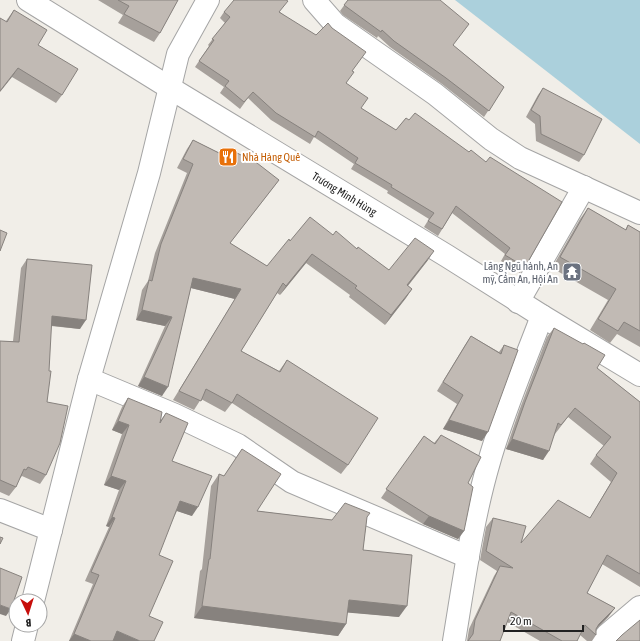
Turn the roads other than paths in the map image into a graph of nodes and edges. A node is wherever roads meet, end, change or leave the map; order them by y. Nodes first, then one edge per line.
1 (28, 0) edge
2 (208, 0) edge
3 (314, 0) edge
4 (170, 88) junction
5 (584, 187) junction
6 (640, 213) edge
7 (518, 302) junction
8 (542, 316) junction
9 (640, 375) edge
10 (89, 379) junction
11 (0, 510) edge
12 (51, 530) junction
13 (468, 557) junction
14 (35, 593) edge
15 (640, 607) edge
16 (454, 641) edge
17 (602, 641) edge

1 - 4 street, Trương Minh Hùng
2 - 4 street
3 - 5 street
4 - 7 street, Trương Minh Hùng
4 - 10 street
5 - 6 street
5 - 7 street
7 - 8 street, Trương Minh Hùng
8 - 9 street, Trương Minh Hùng
8 - 13 street
10 - 12 street
10 - 13 street
11 - 12 street
12 - 14 street
13 - 16 street
15 - 17 street

